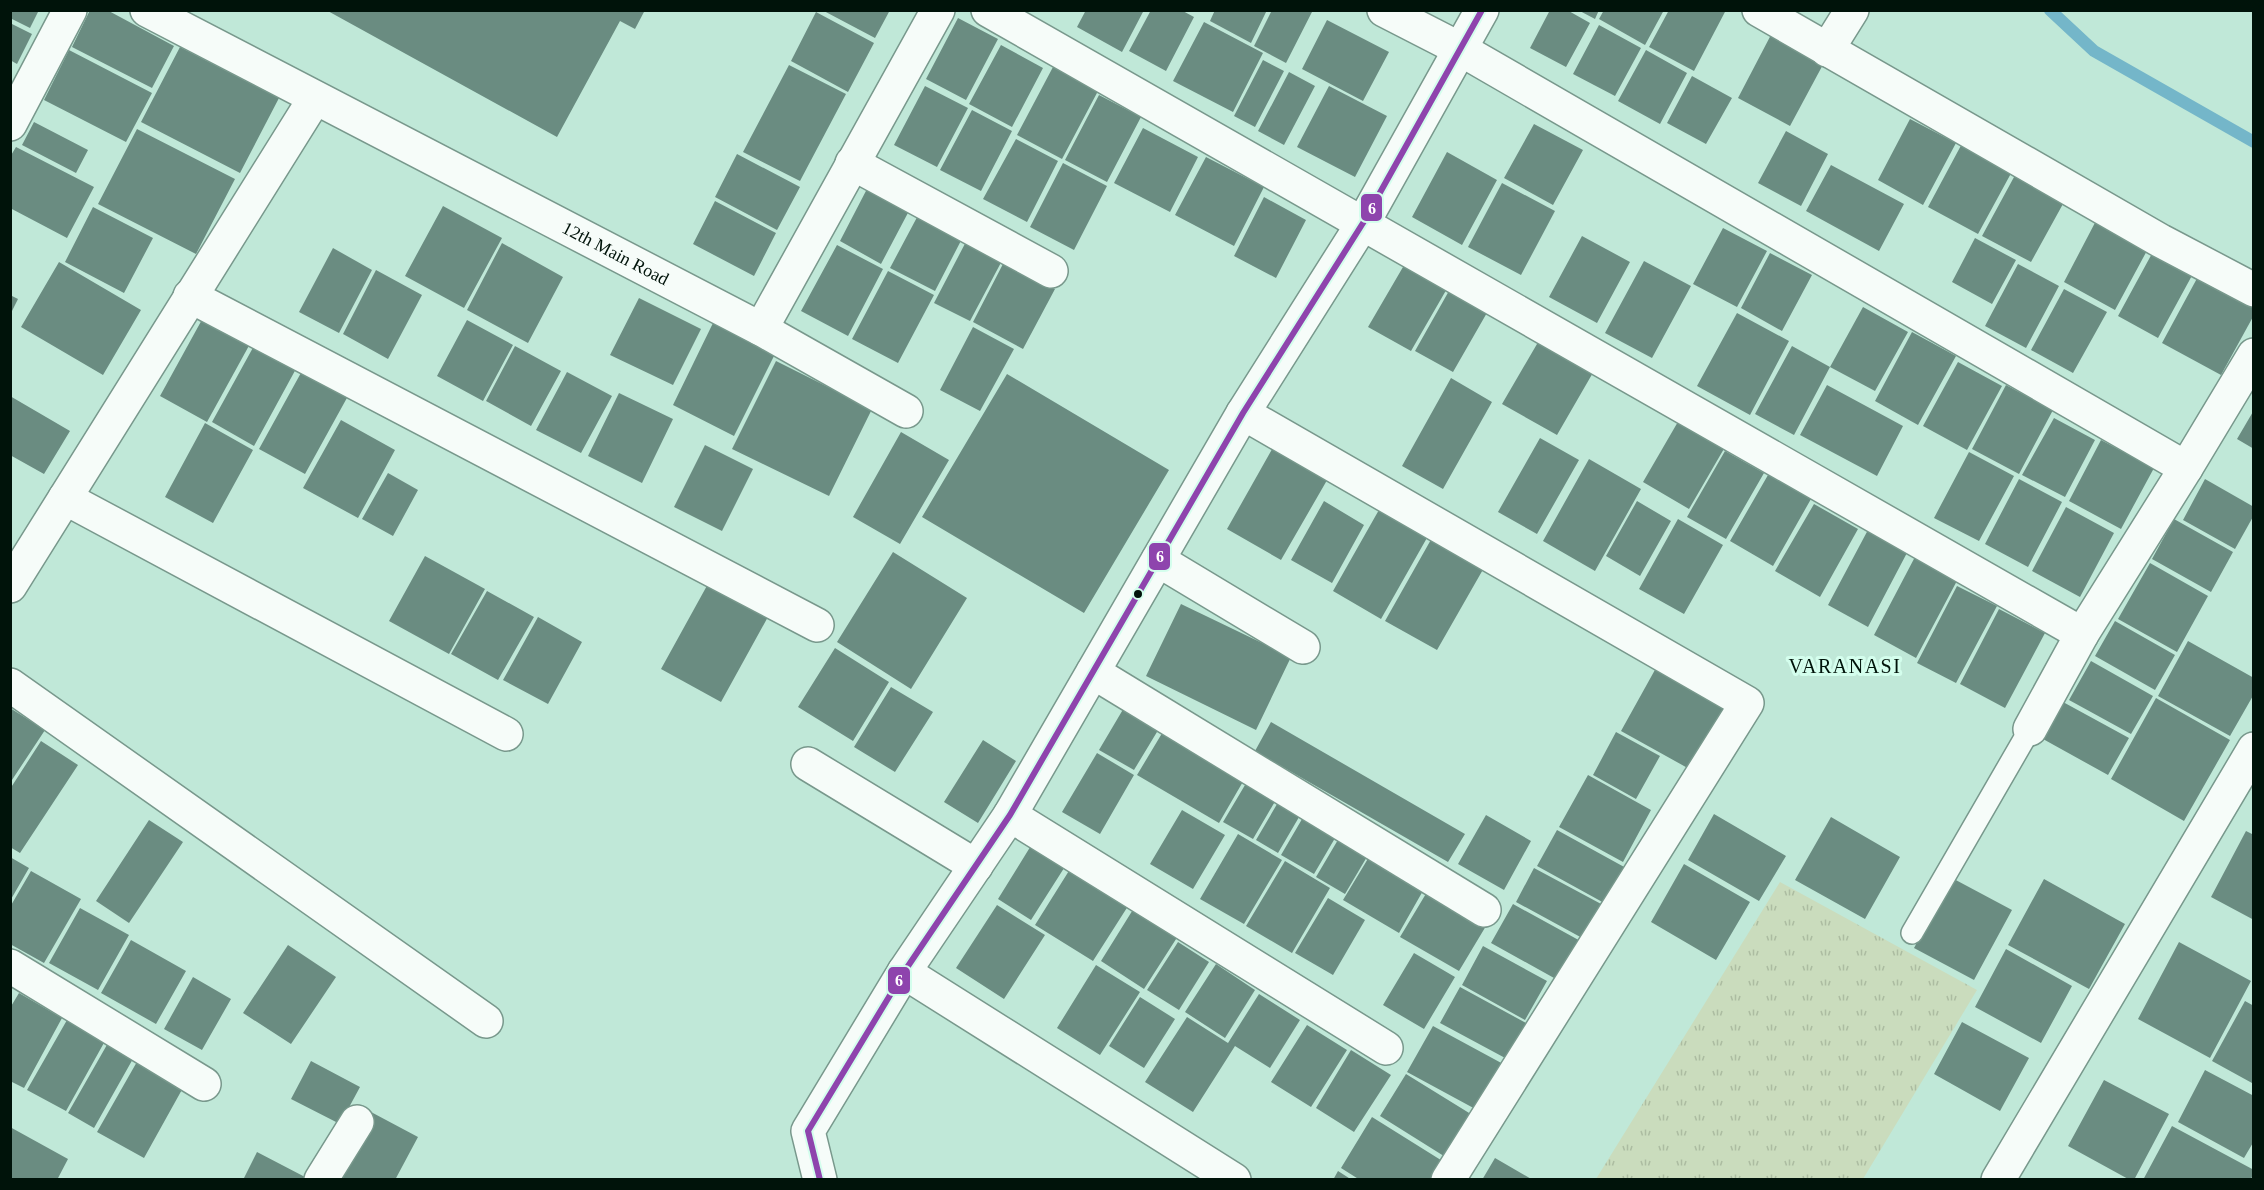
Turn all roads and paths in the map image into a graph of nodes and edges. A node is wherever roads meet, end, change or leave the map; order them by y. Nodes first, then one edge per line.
1 (70, 10) edge
2 (147, 10) edge
3 (938, 10) edge
4 (988, 10) edge
5 (1384, 10) edge
6 (1482, 10) edge
7 (1760, 10) edge
8 (1852, 10) edge
9 (1460, 49) junction
10 (1827, 50) junction
11 (315, 98) junction
12 (10, 124) edge
13 (852, 163) junction
14 (1363, 223) junction
15 (1051, 271) dead end
16 (2253, 290) edge
17 (190, 296) junction
18 (761, 329) junction
19 (2253, 355) edge
20 (906, 411) dead end
21 (1243, 413) junction
22 (2186, 468) junction
23 (65, 498) junction
24 (1158, 560) junction
25 (10, 586) edge
26 (817, 625) dead end
27 (2082, 633) junction
28 (1303, 647) dead end
29 (1093, 672) junction
30 (10, 686) edge
31 (2030, 729) joint
32 (506, 734) dead end
33 (2253, 749) edge
34 (808, 764) dead end
35 (1010, 815) junction
36 (976, 866) junction
37 (1484, 910) dead end
38 (1912, 933) dead end
39 (10, 966) edge
40 (904, 972) junction
41 (486, 1021) dead end
42 (1386, 1048) dead end
43 (204, 1084) dead end
44 (357, 1122) dead end
45 (321, 1179) edge
46 (820, 1179) edge
47 (1234, 1179) edge
48 (1448, 1179) edge
49 (1998, 1179) edge

1 - 12 street
2 - 11 street, 12th Main Road
3 - 13 street
4 - 14 street
5 - 9 street
6 - 9 street
7 - 10 street
8 - 10 street
9 - 14 street
9 - 22 street
10 - 16 street
11 - 17 street
11 - 18 street, 12th Main Road
13 - 15 street
13 - 18 street
14 - 21 street
14 - 27 street
17 - 23 street
17 - 26 street
18 - 20 street, 12th Main Road
19 - 22 street
21 - 24 street
21 - 48 street
22 - 27 street
23 - 25 street
23 - 32 street
24 - 28 street
24 - 29 street
27 - 31 street
29 - 35 street
29 - 37 street
30 - 41 street
31 - 38 lane
33 - 49 street
34 - 36 street
35 - 36 street
35 - 42 street
36 - 40 street
39 - 43 street
40 - 46 street
40 - 47 street
44 - 45 street

